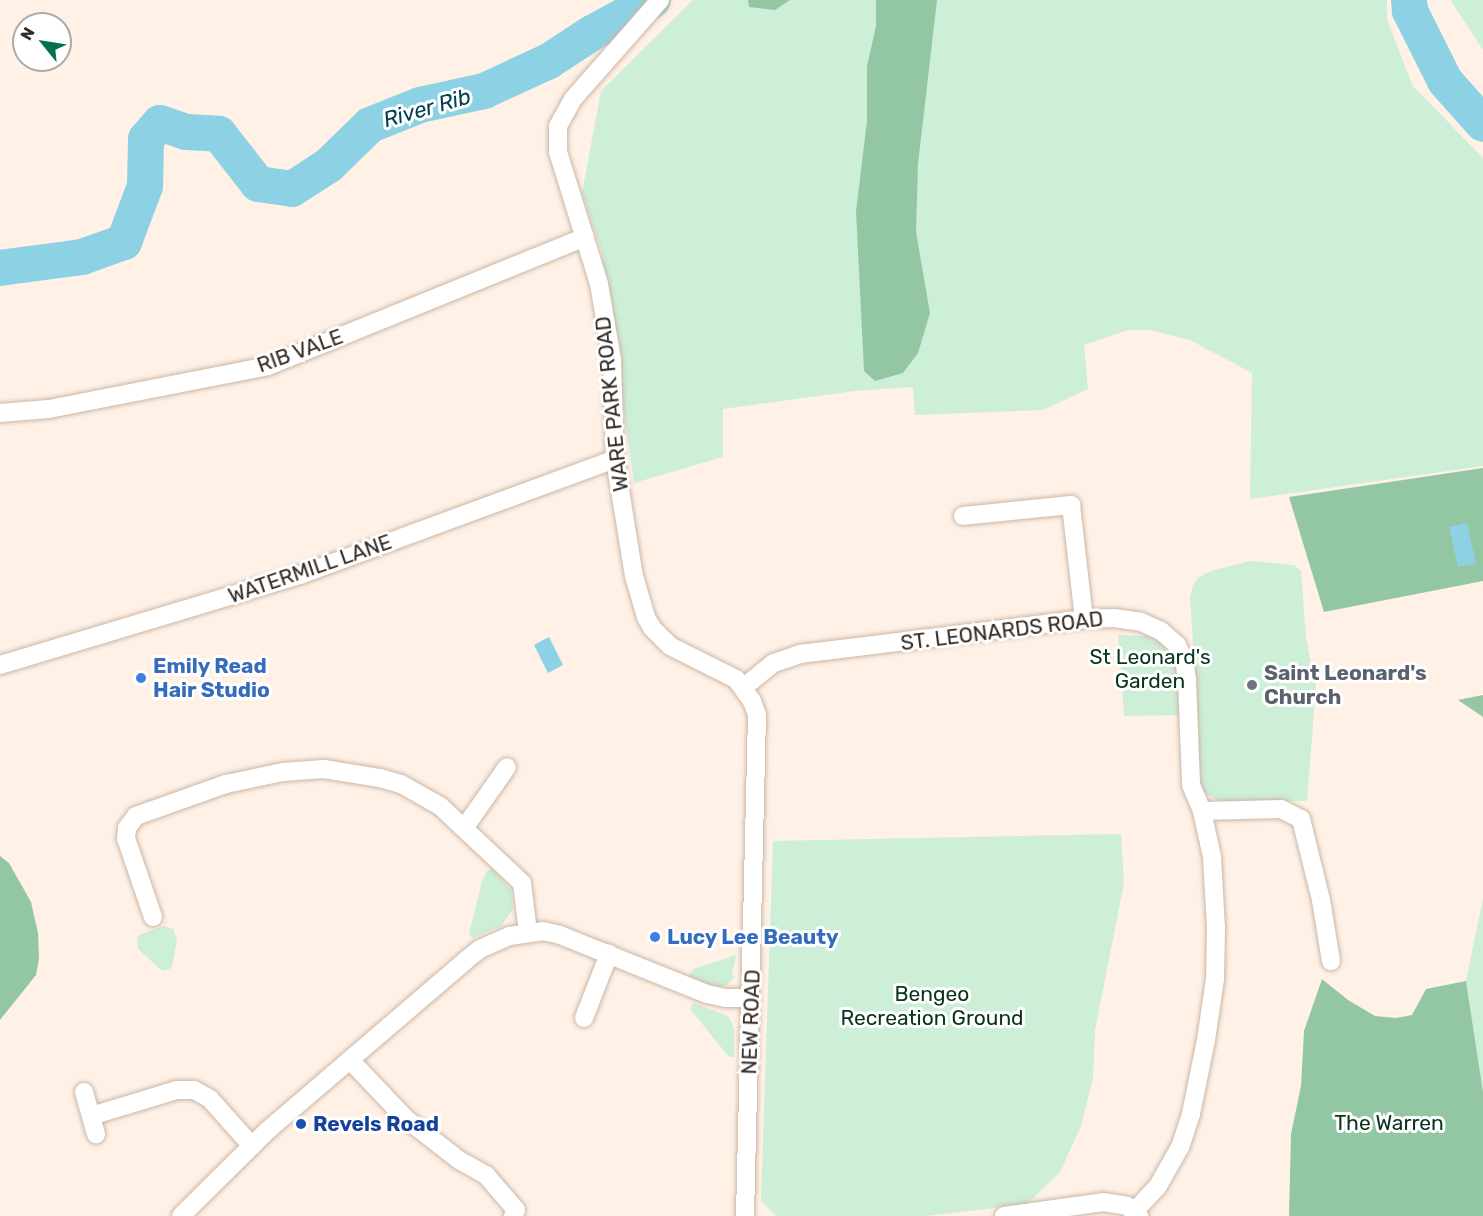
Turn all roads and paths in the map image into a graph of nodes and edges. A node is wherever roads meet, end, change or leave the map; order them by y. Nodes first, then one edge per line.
1 (660, 0) edge
2 (585, 237) junction
3 (0, 413) edge
4 (615, 459) junction
5 (963, 516) dead end
6 (1084, 619) junction
7 (0, 665) edge
8 (744, 687) junction
9 (507, 767) dead end
10 (1202, 811) junction
11 (465, 827) junction
12 (153, 917) dead end
13 (528, 932) junction
14 (609, 954) junction
15 (1331, 961) dead end
16 (751, 998) junction
17 (584, 1018) dead end
18 (350, 1060) junction
19 (84, 1092) dead end
20 (91, 1116) junction
21 (96, 1134) dead end
22 (252, 1146) junction
23 (1137, 1214) edge
24 (181, 1216) edge
25 (513, 1216) edge
26 (745, 1216) edge
27 (1004, 1216) edge

1 - 2 street, WARE PARK ROAD
2 - 3 street, RIB VALE
2 - 4 street, WARE PARK ROAD
4 - 7 street, WATERMILL LANE
4 - 8 street, WARE PARK ROAD
5 - 6 street
6 - 8 street, ST. LEONARDS ROAD
6 - 10 street, ST. LEONARDS ROAD
8 - 16 street, NEW ROAD
9 - 11 street
10 - 15 street
10 - 23 street, ST. LEONARDS ROAD
11 - 12 street
11 - 13 street
13 - 14 street
13 - 18 street
14 - 16 street
14 - 17 street
16 - 26 street, NEW ROAD
18 - 22 street
18 - 25 street
19 - 20 street
20 - 21 street
20 - 22 street
22 - 24 street
23 - 27 street

